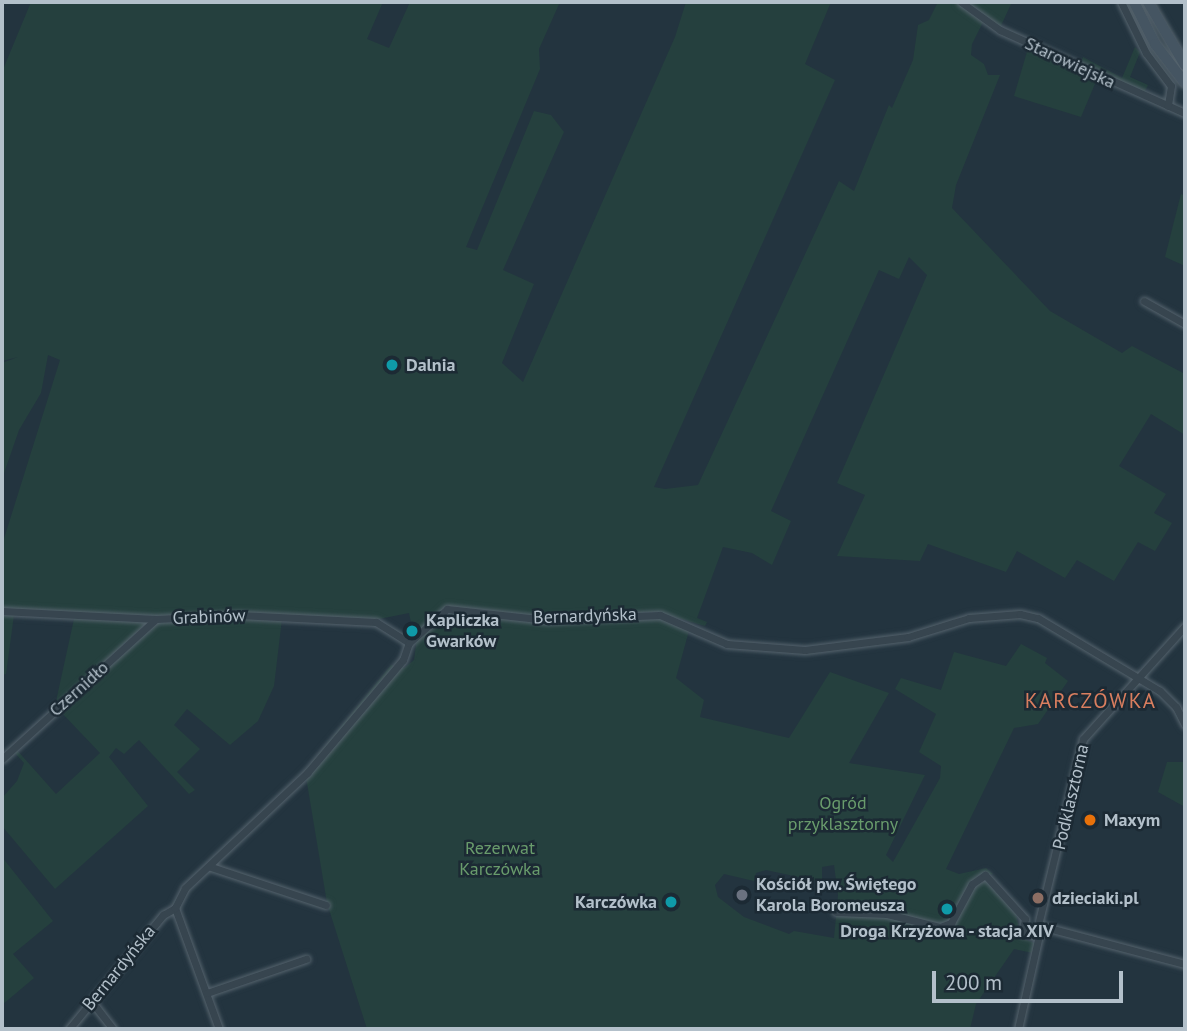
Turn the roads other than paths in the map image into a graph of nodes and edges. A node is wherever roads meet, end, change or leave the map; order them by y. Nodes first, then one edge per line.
1 (961, 2) edge
2 (1121, 2) edge
3 (1134, 2) edge
4 (1148, 2) edge
5 (1185, 65) edge
6 (1185, 83) edge
7 (1168, 106) junction
8 (1185, 113) edge
9 (1144, 301) dead end
10 (1185, 324) edge
11 (2, 611) edge
12 (156, 620) junction
13 (1185, 626) edge
14 (409, 643) junction
15 (1139, 677) junction
16 (1185, 725) edge
17 (2, 759) edge
18 (211, 867) junction
19 (326, 905) dead end
20 (175, 908) junction
21 (836, 912) dead end
22 (1025, 919) junction
23 (1040, 924) junction
24 (1037, 936) junction
25 (306, 959) dead end
26 (1185, 964) edge
27 (206, 993) junction
28 (92, 1002) junction
29 (69, 1029) edge
30 (113, 1029) edge
31 (219, 1029) edge
32 (1018, 1029) edge

1 - 7 street, Starowiejska
2 - 7 street
3 - 6 main road
4 - 5 main road
7 - 8 street, Starowiejska
9 - 10 street
11 - 12 street, Grabinów
12 - 14 street, Grabinów
12 - 17 street, Czernidło
13 - 15 street, Podklasztorna
14 - 15 street, Bernardyńska
14 - 18 street, Bernardyńska
15 - 16 street, Bernardyńska
15 - 23 street, Podklasztorna
18 - 19 street
18 - 20 street, Bernardyńska
20 - 27 street
20 - 28 street, Bernardyńska
21 - 22 street
22 - 23 street
22 - 24 street
23 - 24 street, Podklasztorna
23 - 26 street
24 - 32 street, Podklasztorna
25 - 27 street
27 - 31 street
28 - 29 street, Bernardyńska
28 - 30 street

